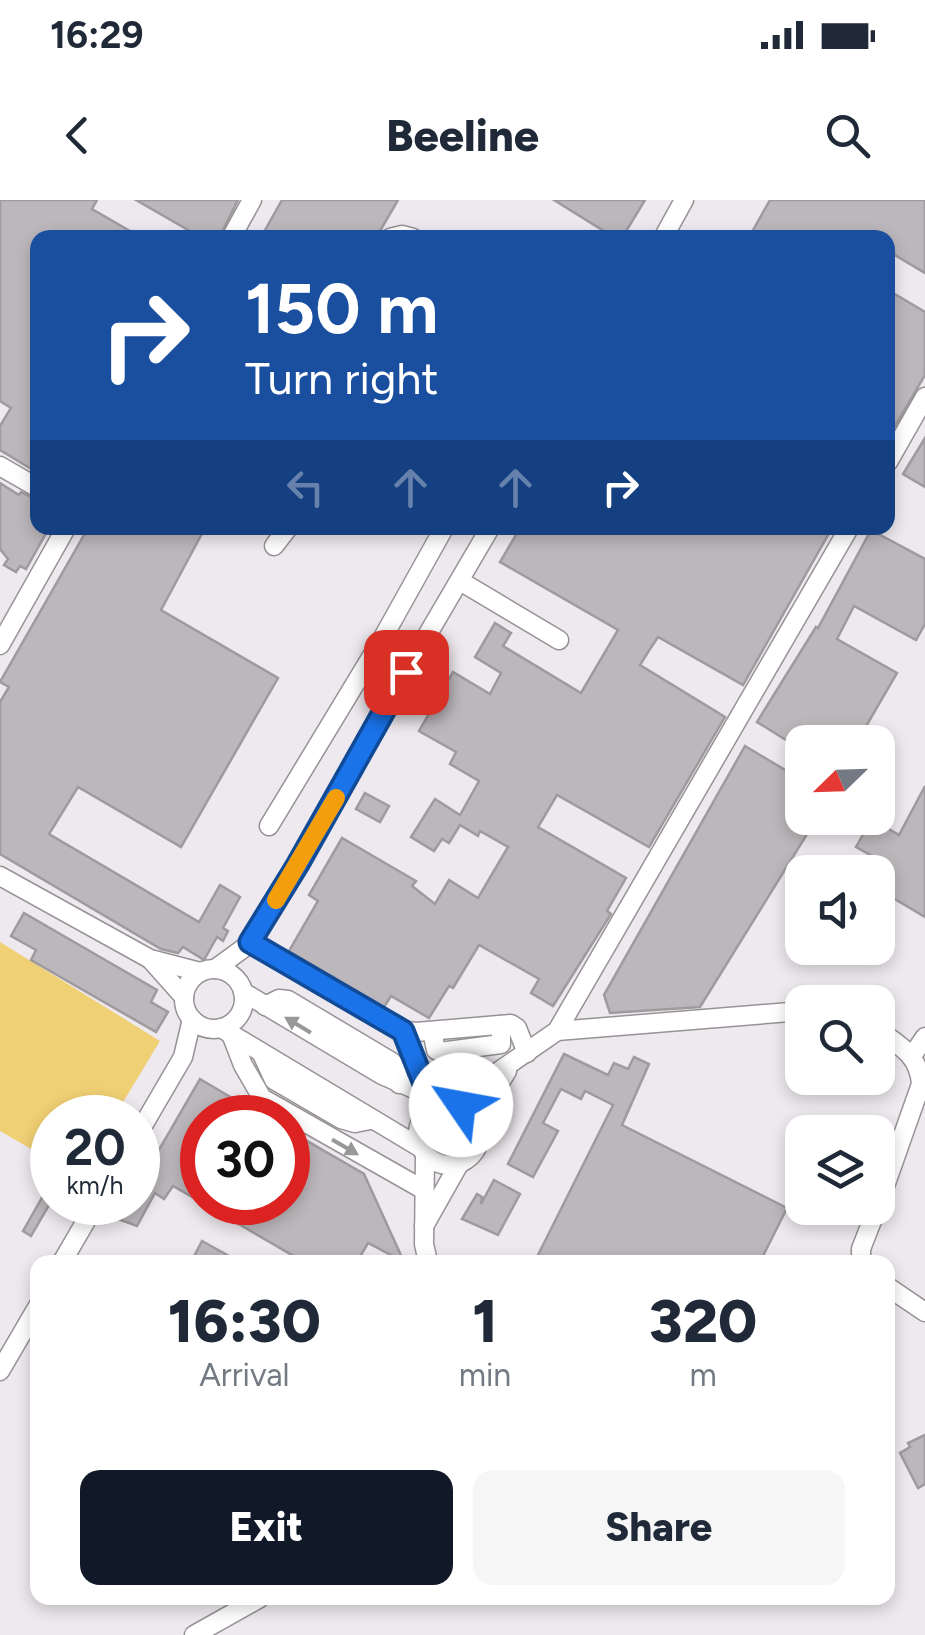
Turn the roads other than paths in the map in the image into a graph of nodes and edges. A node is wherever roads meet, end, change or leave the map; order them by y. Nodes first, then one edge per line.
1 (252, 200) edge
2 (684, 200) edge
3 (235, 230) edge
4 (667, 230) edge
5 (925, 397) edge
6 (895, 450) edge
7 (0, 466) edge
8 (30, 483) edge
9 (62, 535) edge
10 (283, 535) edge
11 (440, 535) edge
12 (486, 535) edge
13 (845, 535) edge
14 (274, 546) dead end
15 (460, 581) junction
16 (559, 640) dead end
17 (0, 645) edge
18 (269, 826) dead end
19 (0, 876) edge
20 (249, 944) junction
21 (150, 960) junction
22 (208, 970) junction
23 (242, 988) junction
24 (184, 997) junction
25 (785, 1012) edge
26 (192, 1019) junction
27 (222, 1030) junction
28 (403, 1031) junction
29 (557, 1031) junction
30 (925, 1036) edge
31 (895, 1043) edge
32 (527, 1053) junction
33 (912, 1056) junction
34 (182, 1057) junction
35 (510, 1066) junction
36 (160, 1096) edge
37 (443, 1101) junction
38 (476, 1120) junction
39 (423, 1151) junction
40 (895, 1157) edge
41 (459, 1164) junction
42 (424, 1190) junction
43 (84, 1225) edge
44 (870, 1225) edge
45 (424, 1227) junction
46 (66, 1255) edge
47 (427, 1255) edge
48 (860, 1255) edge
49 (895, 1292) edge
50 (925, 1312) edge
51 (30, 1320) edge
52 (0, 1371) edge
53 (248, 1605) edge
54 (194, 1635) edge

1 - 3 street
2 - 4 street
5 - 6 street
7 - 8 street
9 - 17 street
10 - 14 street
11 - 18 street
12 - 15 street
13 - 29 street
15 - 16 street
15 - 20 street
19 - 21 street
20 - 22 street
20 - 23 street
20 - 28 street
21 - 22 street
21 - 24 street
22 - 23 street
22 - 24 street
23 - 27 street
37 -> 23 street
24 - 26 street
25 - 29 street
26 - 27 street
26 - 34 street
27 - 34 street
27 - 39 street
27 -> 42 street
28 - 32 street
28 - 37 street
29 - 32 street
30 - 33 street
31 - 33 street
32 - 35 street
33 - 40 street
34 - 36 street
35 - 37 street
35 - 38 street
37 - 38 street
37 - 39 street
38 - 41 street
39 - 41 street
39 - 42 street
41 - 45 street
42 - 45 street
43 - 46 street
44 - 48 street
45 - 47 street
49 - 50 street
51 - 52 street
53 - 54 street

